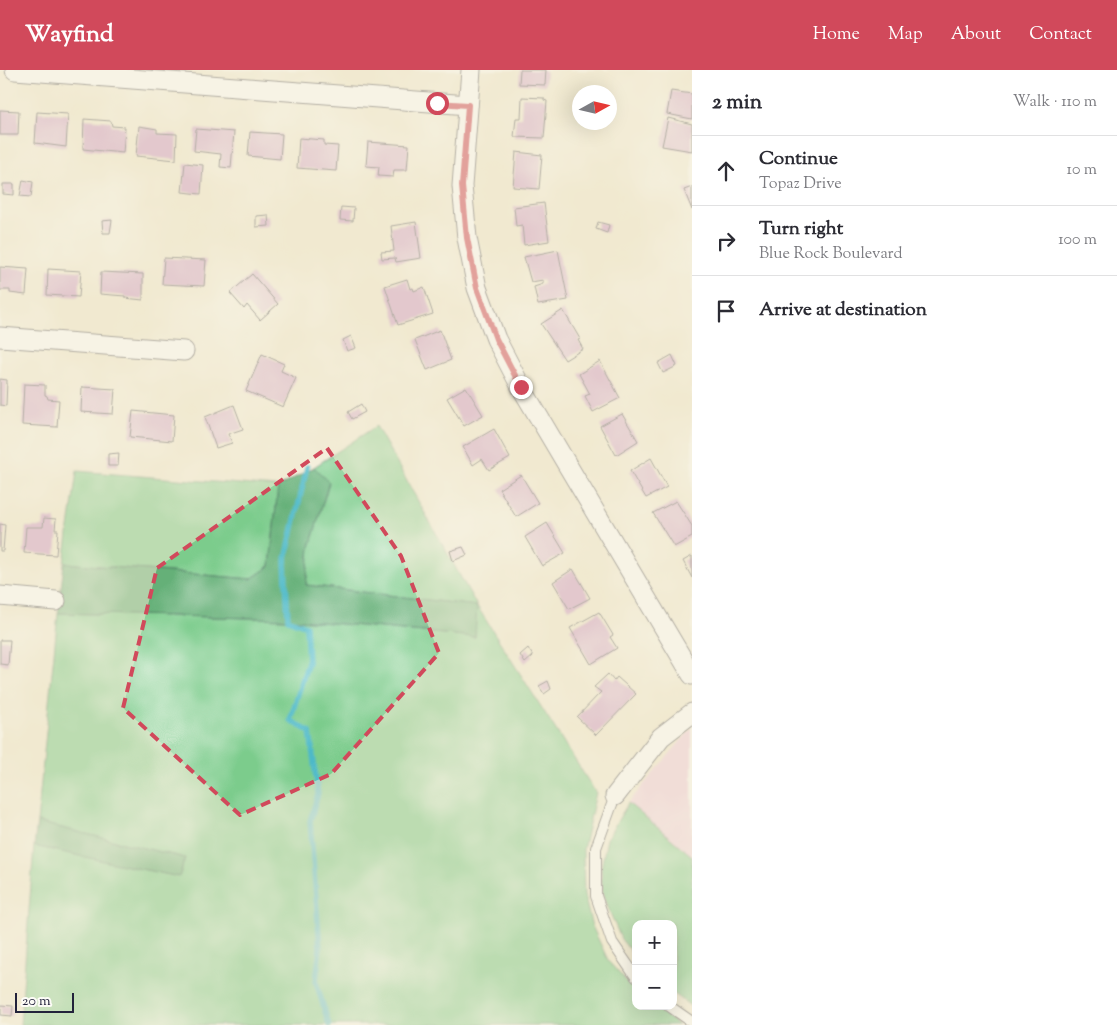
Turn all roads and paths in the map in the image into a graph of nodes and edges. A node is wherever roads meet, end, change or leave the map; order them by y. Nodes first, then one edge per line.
1 (15, 70) edge
2 (471, 70) edge
3 (204, 77) edge
4 (468, 105) junction
5 (0, 337) edge
6 (184, 351) dead end
7 (0, 596) edge
8 (56, 601) dead end
9 (692, 675) edge
10 (692, 713) edge
11 (615, 796) joint
12 (632, 971) edge
13 (676, 1010) edge
14 (692, 1022) edge

1 - 3 street
2 - 4 street
3 - 4 street
4 - 9 street
5 - 6 street
7 - 8 street
10 - 11 street
11 - 12 lane
13 - 14 lane

